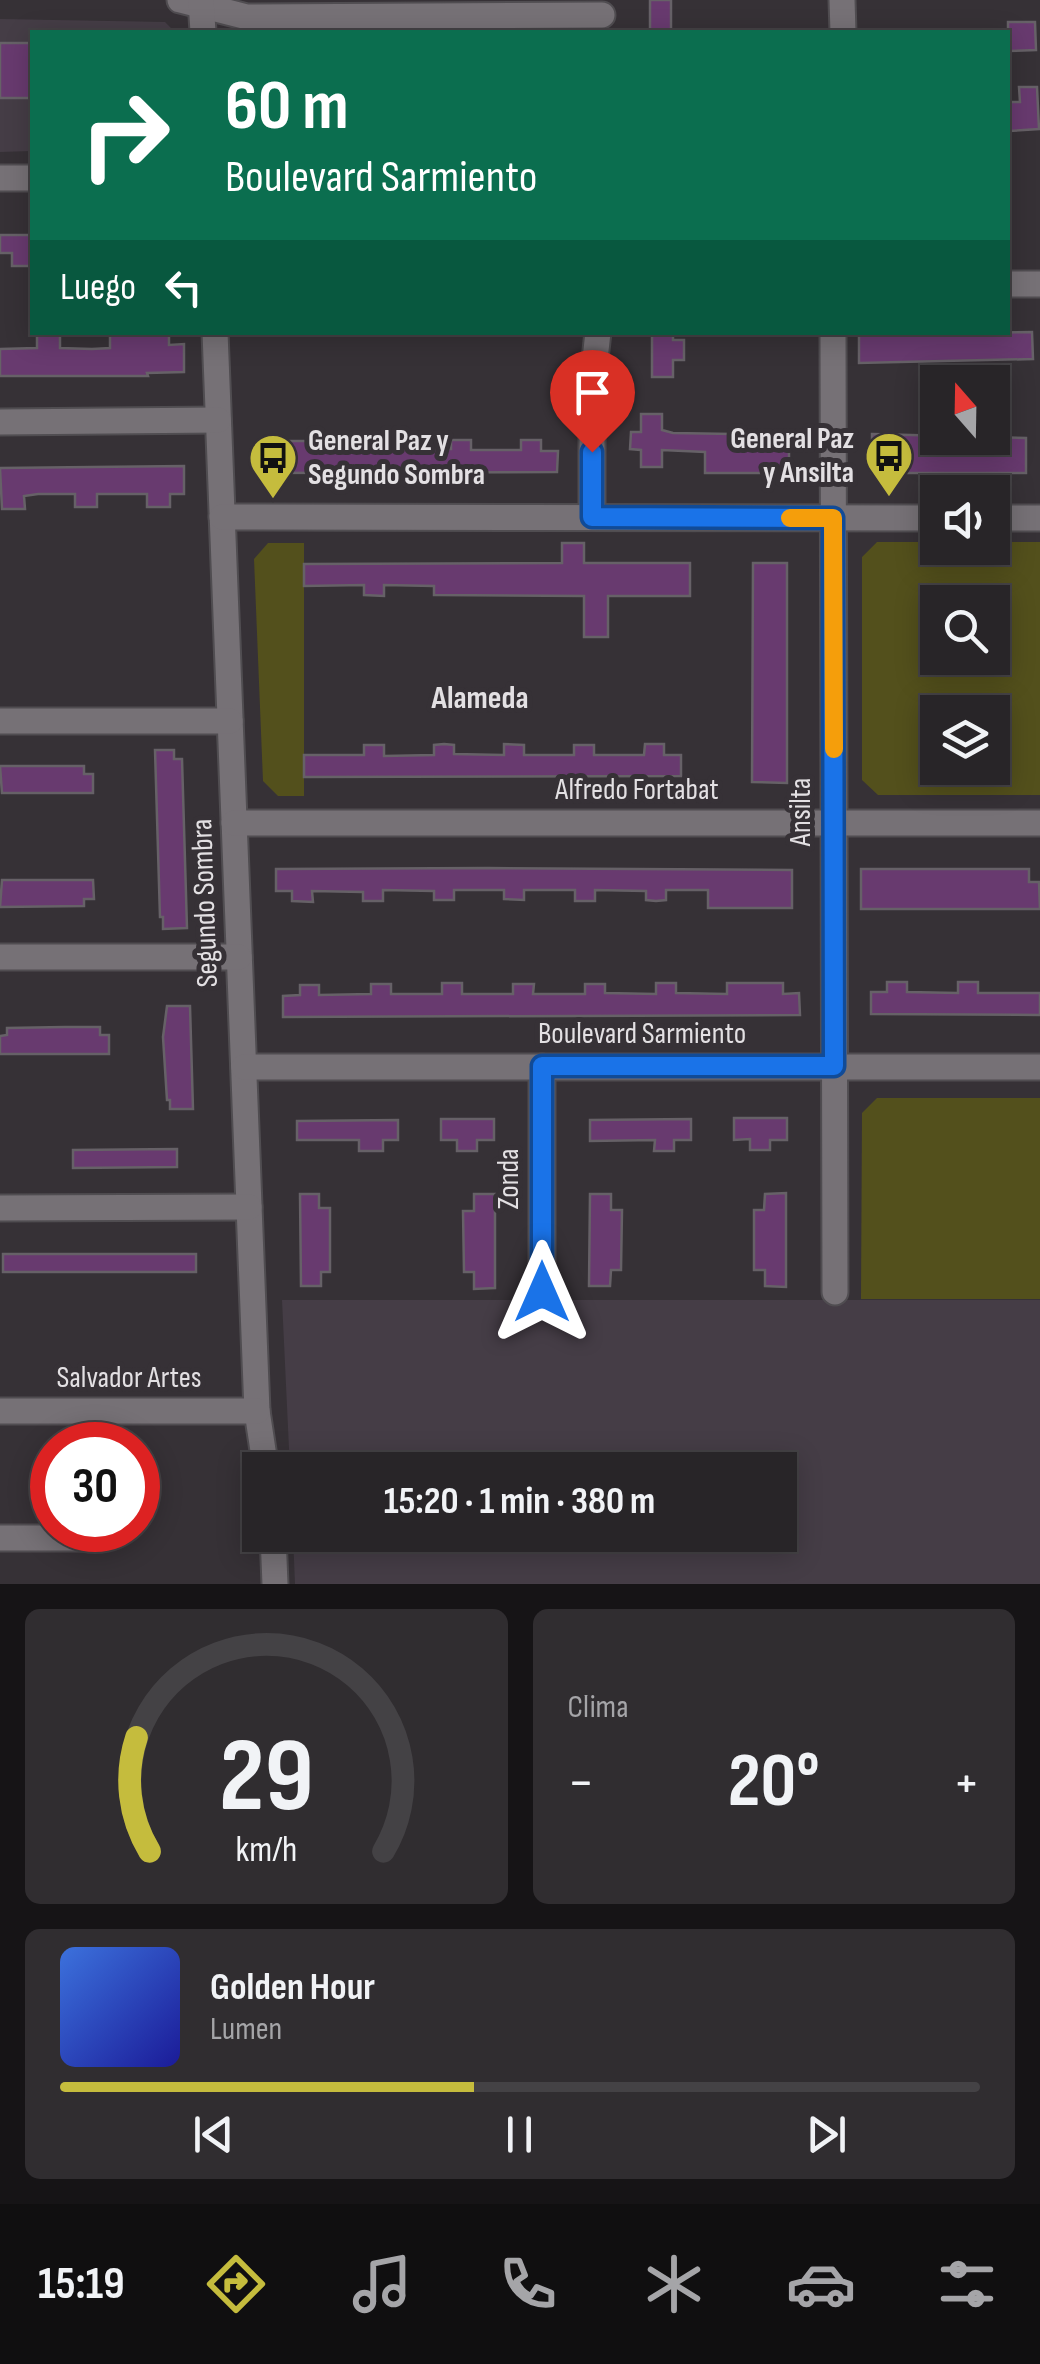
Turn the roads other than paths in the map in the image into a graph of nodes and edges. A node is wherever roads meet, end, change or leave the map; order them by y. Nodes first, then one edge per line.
1 (842, 0) edge
2 (194, 2) edge
3 (602, 16) edge
4 (202, 30) edge
5 (843, 30) edge
6 (0, 178) edge
7 (30, 178) edge
8 (1010, 284) edge
9 (1040, 284) edge
10 (214, 335) edge
11 (598, 335) edge
12 (833, 335) edge
13 (218, 420) junction
14 (0, 422) edge
15 (222, 517) junction
16 (592, 517) junction
17 (833, 518) junction
18 (920, 518) edge
19 (1010, 518) edge
20 (1040, 518) edge
21 (0, 721) edge
22 (230, 721) junction
23 (234, 822) junction
24 (834, 823) junction
25 (1040, 823) edge
26 (0, 957) edge
27 (240, 957) junction
28 (244, 1066) junction
29 (542, 1066) junction
30 (834, 1066) junction
31 (1040, 1066) edge
32 (0, 1208) edge
33 (249, 1208) junction
34 (542, 1292) dead end
35 (835, 1292) dead end
36 (257, 1410) junction
37 (0, 1411) edge
38 (263, 1452) edge
39 (0, 1538) edge
40 (30, 1538) edge
41 (275, 1552) edge
42 (276, 1584) edge

1 - 5 street
2 - 3 street
2 - 4 street
6 - 7 street
8 - 9 street
10 - 13 street, Segundo Sombra
11 - 16 street
12 - 17 street, Ansilta
13 - 14 street
13 - 15 street, Segundo Sombra
15 - 16 street
15 - 22 street, Segundo Sombra
16 - 17 street
17 - 18 street
17 - 24 street, Ansilta
19 - 20 street
21 - 22 street
22 - 23 street, Segundo Sombra
23 - 24 street, Alfredo Fortabat
23 - 27 street, Segundo Sombra
24 - 25 street, Alfredo Fortabat
24 - 30 street, Ansilta
26 - 27 street
27 - 28 street, Segundo Sombra
28 - 29 street, Boulevard Sarmiento
28 - 33 street, Segundo Sombra
29 - 30 street, Boulevard Sarmiento
29 - 34 street, Zonda
30 - 31 street, Boulevard Sarmiento
30 - 35 street, Ansilta
32 - 33 street
33 - 36 street, Segundo Sombra
36 - 37 street, Salvador Artes
36 - 38 street, Segundo Sombra
39 - 40 street
41 - 42 street

